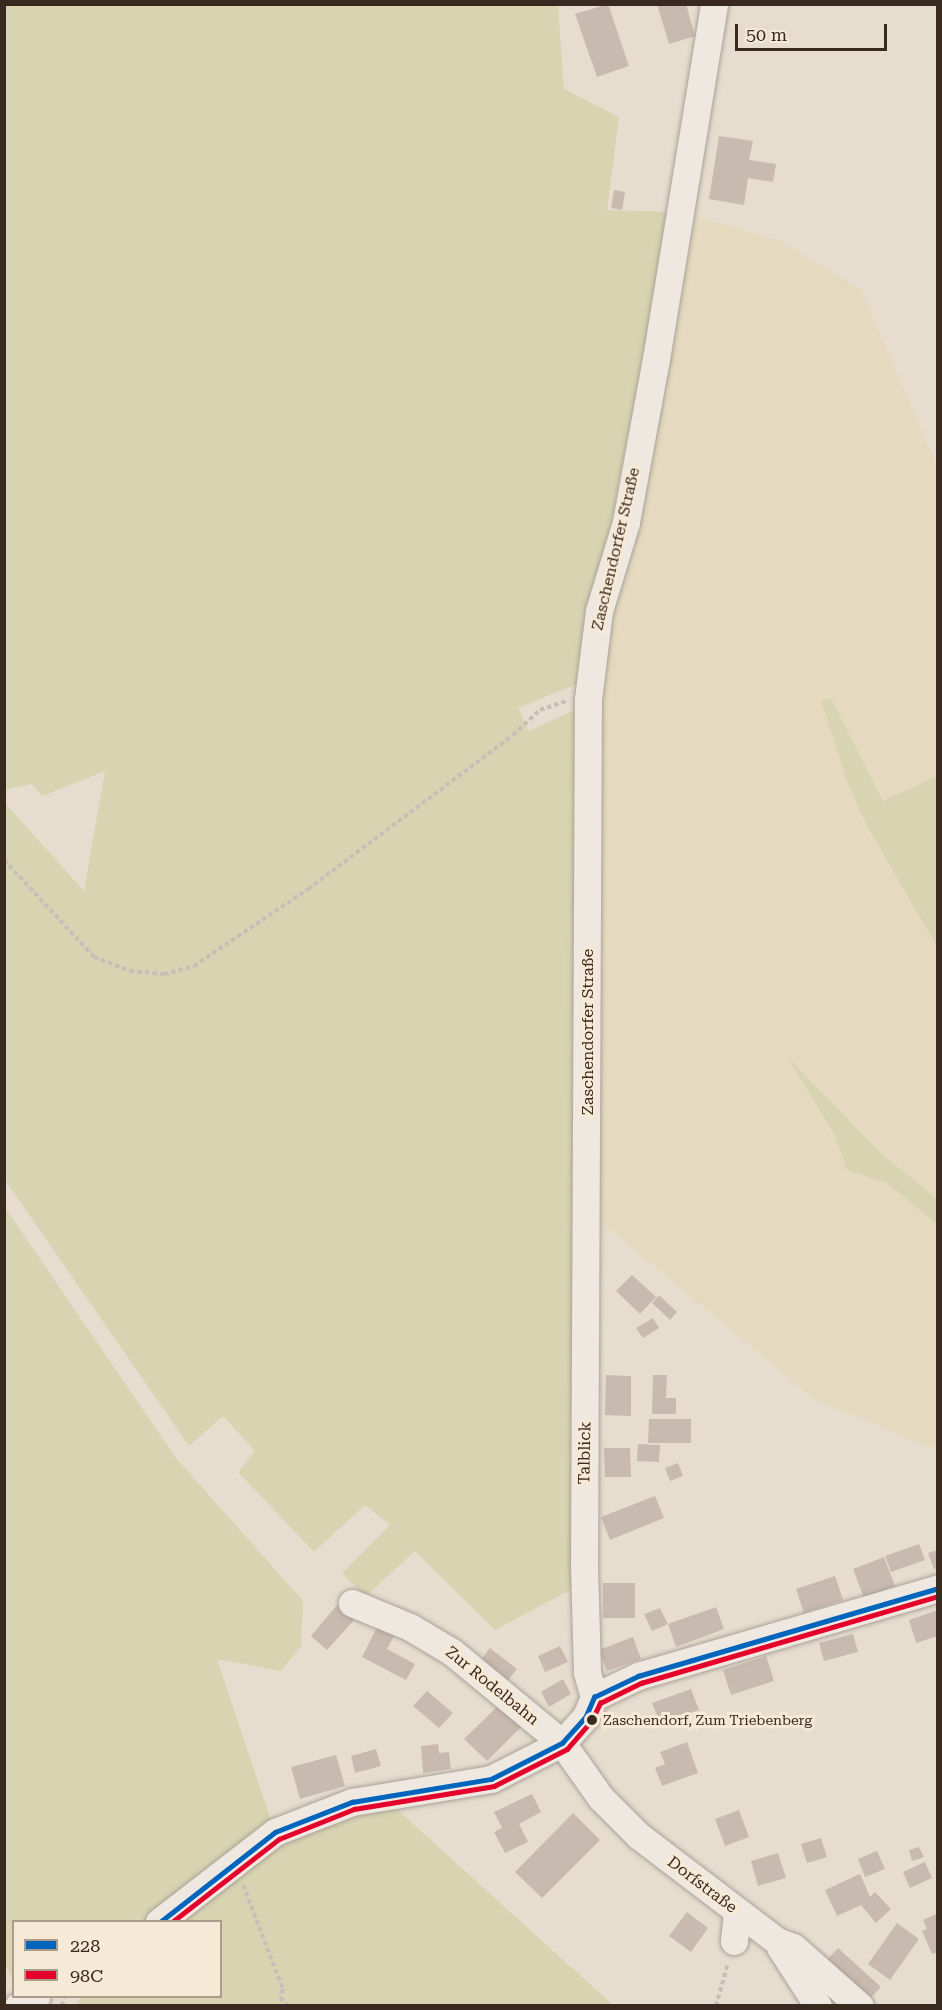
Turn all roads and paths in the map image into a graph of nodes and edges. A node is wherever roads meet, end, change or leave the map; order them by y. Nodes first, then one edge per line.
1 (714, 4) edge
2 (588, 699) junction
3 (4, 860) edge
4 (589, 1208) joint
5 (938, 1588) edge
6 (352, 1603) dead end
7 (594, 1697) junction
8 (562, 1743) junction
9 (236, 1861) junction
10 (737, 1912) junction
11 (162, 1920) edge
12 (734, 1941) joint
13 (777, 1941) junction
14 (289, 2006) edge
15 (716, 2006) edge
16 (818, 2006) edge
17 (860, 2006) edge

1 - 2 street, Zaschendorfer Straße
2 - 3 path
2 - 4 street, Zaschendorfer Straße
4 - 7 street, Talblick
5 - 7 street
6 - 8 street, Zur Rodelbahn
7 - 8 street
8 - 9 street
8 - 10 street, Dorfstraße
9 - 11 street
9 - 14 path
10 - 12 street
10 - 13 street, Dorfstraße
12 - 15 path
13 - 16 street
13 - 17 street, Dorfstraße

